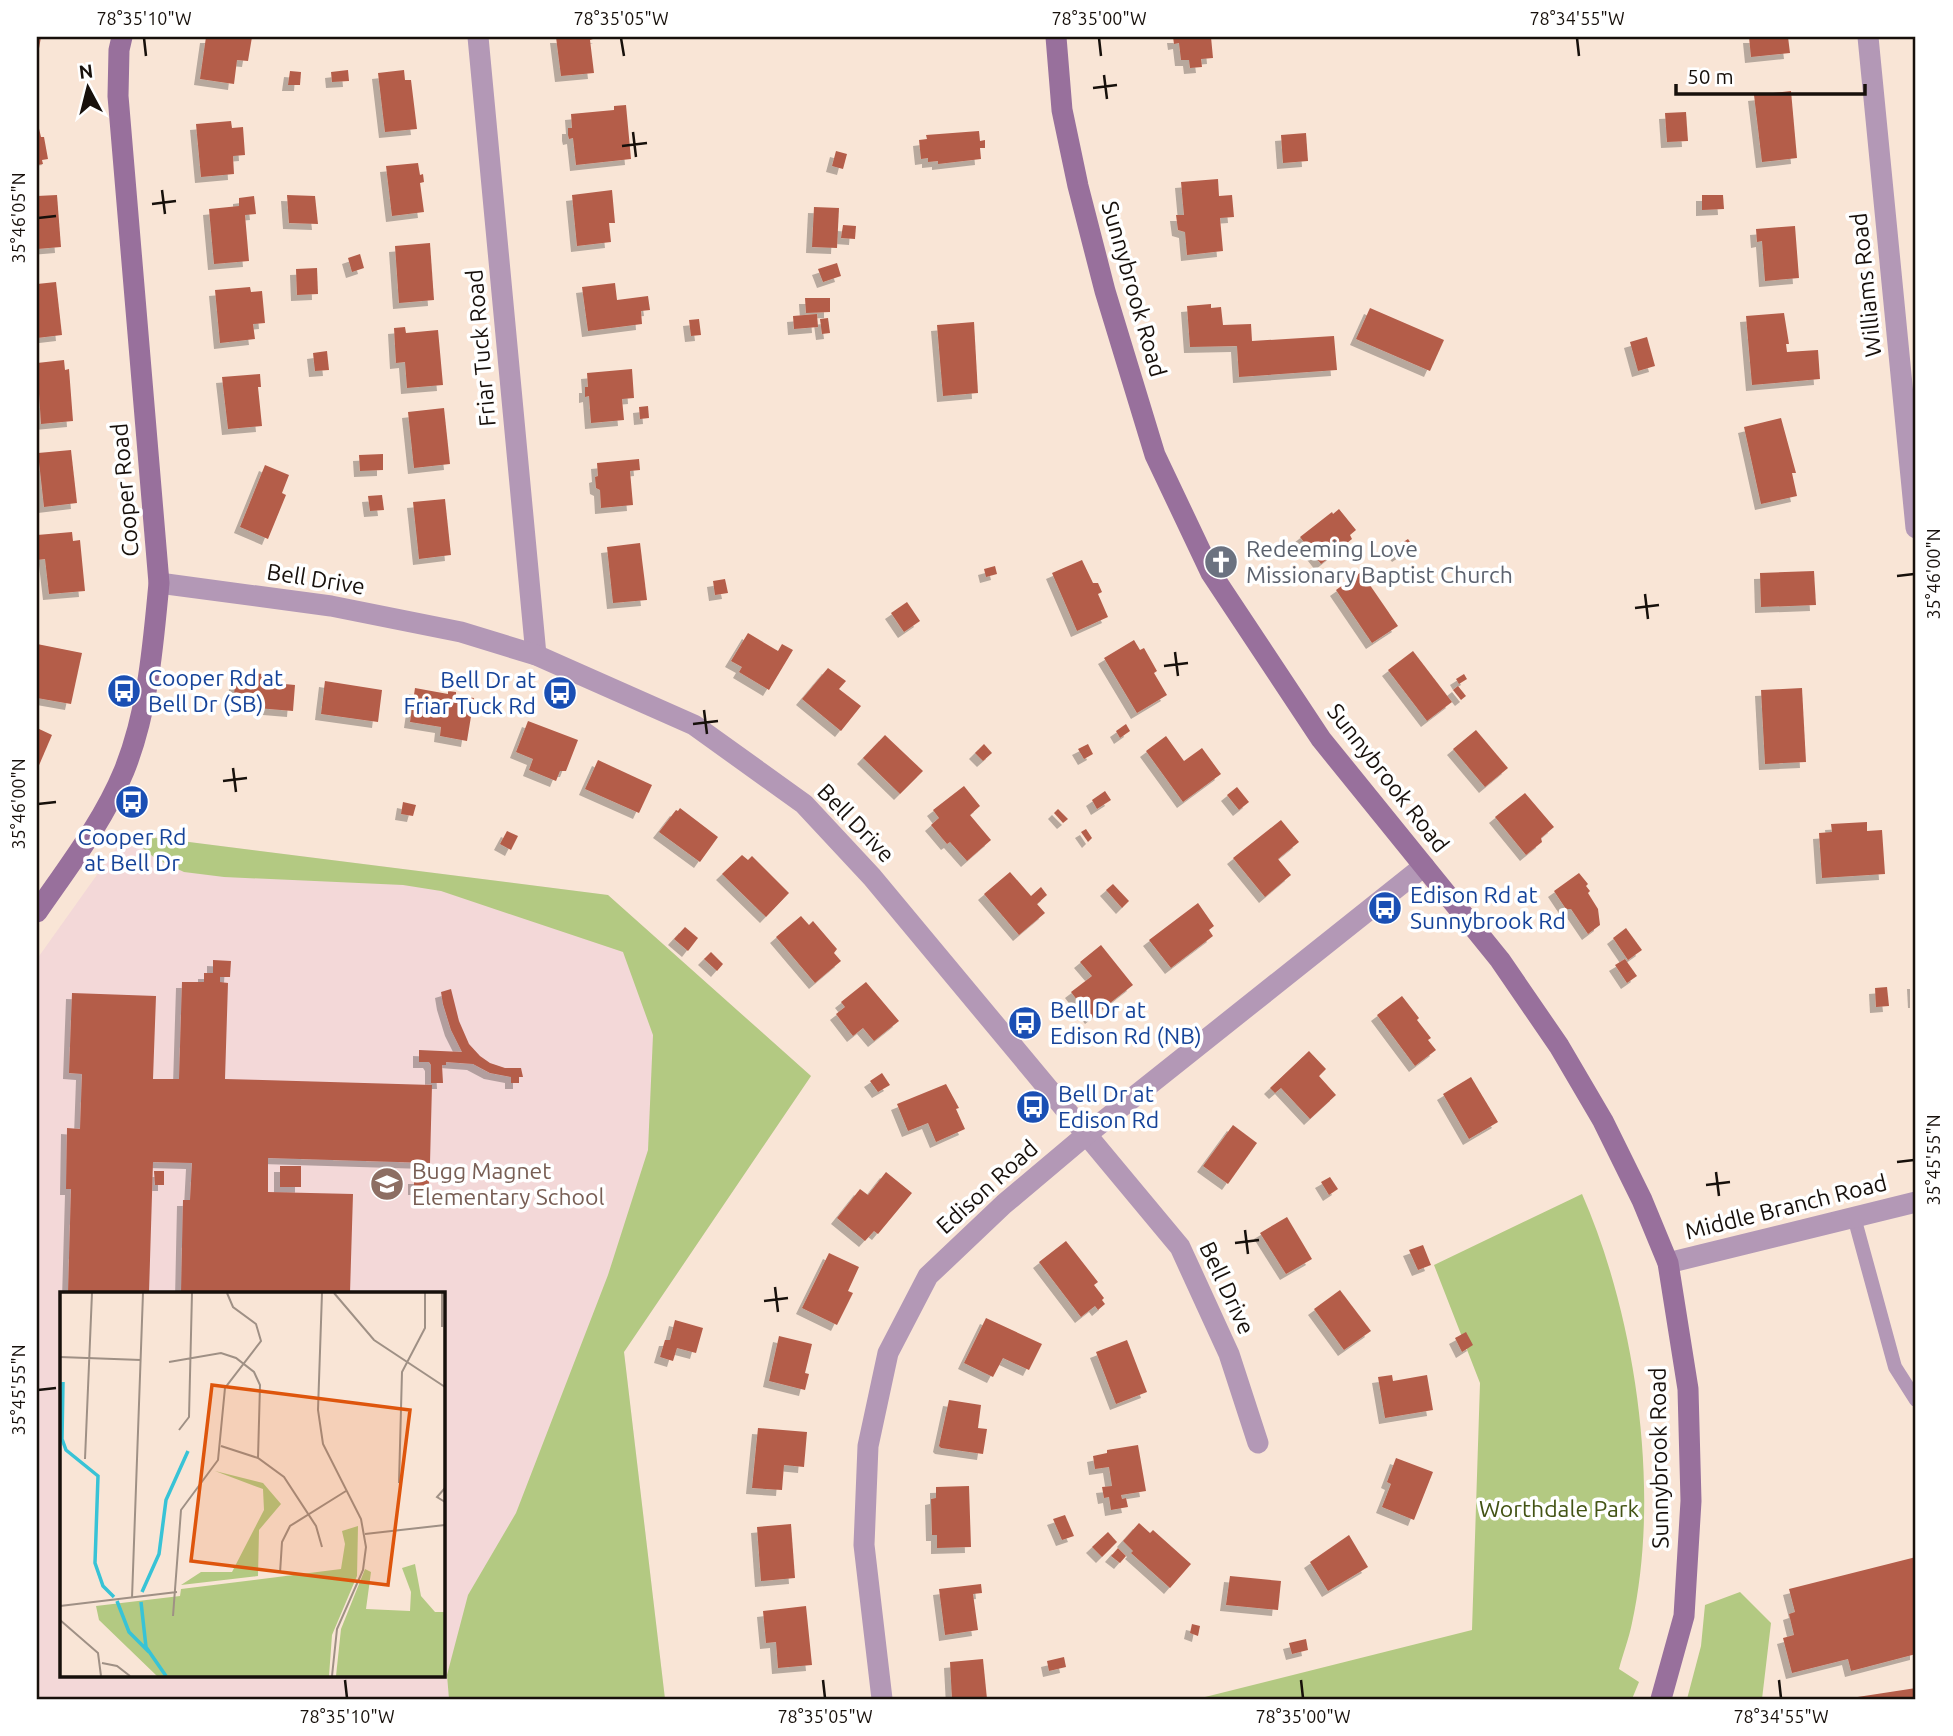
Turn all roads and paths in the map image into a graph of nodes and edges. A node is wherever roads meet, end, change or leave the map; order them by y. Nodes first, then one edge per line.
1 (122, 37) edge
2 (478, 37) edge
3 (1056, 37) edge
4 (1868, 37) edge
5 (1916, 528) edge
6 (159, 583) junction
7 (536, 655) junction
8 (1424, 866) junction
9 (37, 912) edge
10 (1086, 1135) junction
11 (1916, 1202) edge
12 (1854, 1217) junction
13 (1668, 1263) junction
14 (1916, 1401) edge
15 (1258, 1443) dead end
16 (882, 1699) edge
17 (1661, 1699) edge

1 - 6 main road, Cooper Road
2 - 7 street, Friar Tuck Road
3 - 8 main road, Sunnybrook Road
4 - 5 street, Williams Road
6 - 7 street, Bell Drive
6 - 9 main road, Cooper Road
7 - 10 street, Bell Drive
8 - 10 street, Edison Road
8 - 13 main road, Sunnybrook Road
10 - 15 street, Bell Drive
10 - 16 street, Edison Road
11 - 12 street, Middle Branch Road
12 - 13 street, Middle Branch Road
12 - 14 lane
13 - 17 main road, Sunnybrook Road

